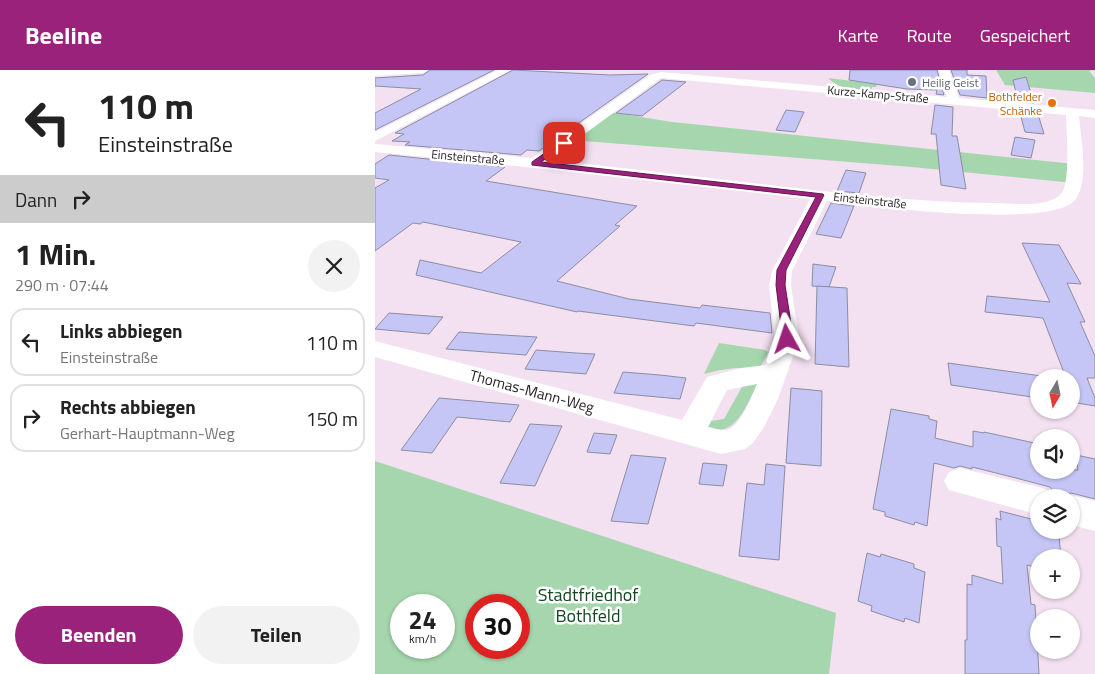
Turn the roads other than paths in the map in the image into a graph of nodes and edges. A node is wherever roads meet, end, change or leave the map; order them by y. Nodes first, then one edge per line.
1 (423, 70) edge
2 (506, 70) edge
3 (944, 70) edge
4 (375, 73) edge
5 (661, 73) edge
6 (818, 77) dead end
7 (825, 90) junction
8 (954, 101) junction
9 (1072, 112) junction
10 (1095, 114) edge
11 (375, 137) edge
12 (375, 148) edge
13 (535, 163) junction
14 (821, 195) junction
15 (375, 349) edge
16 (775, 373) junction
17 (689, 434) junction
18 (960, 481) dead end
19 (1030, 500) edge
20 (1080, 512) edge
21 (1095, 516) edge

1 - 4 street
2 - 11 street
3 - 8 street
5 - 7 street, Kurze-Kamp-Straße
5 - 13 street
6 - 7 street
7 - 8 street, Kurze-Kamp-Straße
8 - 9 street, Kurze-Kamp-Straße
9 - 10 street, Kurze-Kamp-Straße
9 - 14 street, Einsteinstraße
12 - 13 street, Einsteinstraße
13 - 14 street, Einsteinstraße
14 - 16 street, Thomas-Mann-Weg
15 - 17 street, Thomas-Mann-Weg
16 - 17 street
16 - 17 street, Thomas-Mann-Weg
18 - 19 street
20 - 21 street

